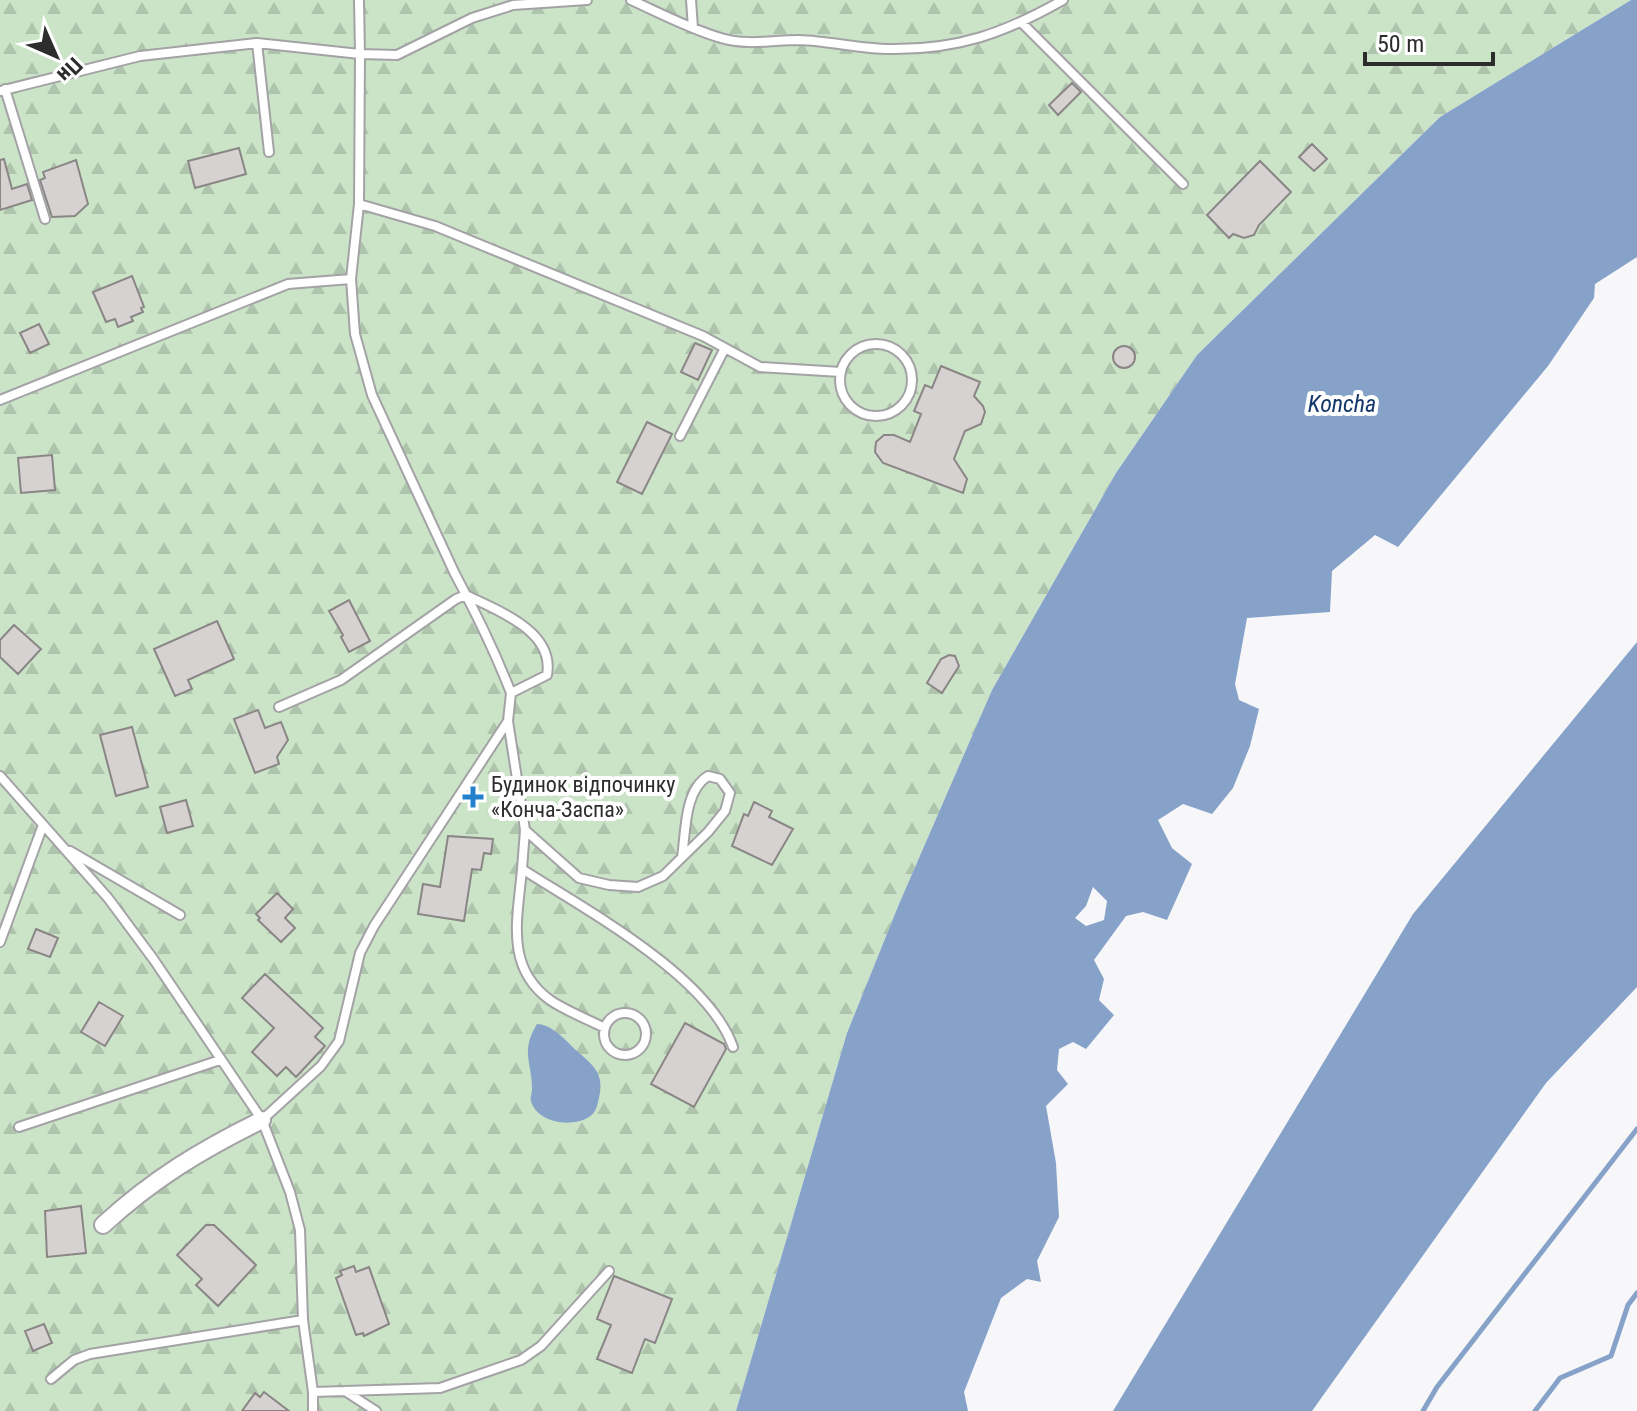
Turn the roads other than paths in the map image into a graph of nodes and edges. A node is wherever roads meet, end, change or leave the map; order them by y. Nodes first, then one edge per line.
1 (359, 0) edge
2 (587, 0) edge
3 (631, 0) edge
4 (691, 0) edge
5 (1063, 0) edge
6 (1022, 23) junction
7 (693, 28) junction
8 (257, 43) junction
9 (360, 54) junction
10 (2, 90) edge
11 (269, 152) dead end
12 (1183, 184) dead end
13 (359, 204) junction
14 (45, 219) dead end
15 (351, 279) junction
16 (725, 348) junction
17 (841, 372) junction
18 (0, 400) edge
19 (680, 436) dead end
20 (466, 595) junction
21 (511, 693) junction
22 (279, 707) dead end
23 (508, 721) junction
24 (0, 776) edge
25 (43, 825) junction
26 (525, 830) junction
27 (64, 847) junction
28 (682, 857) junction
29 (522, 869) junction
30 (180, 915) dead end
31 (0, 942) edge
32 (605, 1028) junction
33 (733, 1047) dead end
34 (220, 1060) junction
35 (262, 1120) junction
36 (19, 1127) dead end
37 (103, 1225) dead end
38 (609, 1271) dead end
39 (303, 1320) junction
40 (51, 1379) dead end
41 (344, 1391) junction
42 (313, 1392) junction
43 (313, 1411) edge
44 (376, 1411) edge

1 - 9 lane
2 - 9 lane
3 - 7 lane
4 - 7 lane
5 - 6 lane
6 - 7 lane
6 - 12 lane
8 - 9 lane
8 - 10 lane
8 - 11 lane
9 - 13 lane
10 - 14 lane
13 - 15 lane
13 - 16 lane
15 - 18 lane
15 - 20 lane
16 - 17 lane
16 - 19 lane
17 - 17 lane
20 - 21 lane
20 - 21 lane
20 - 22 lane
21 - 23 lane
23 - 26 lane
23 - 35 lane
24 - 25 lane
25 - 27 lane
25 - 31 lane
26 - 28 lane
26 - 29 lane
27 - 30 lane
27 - 34 lane
28 - 28 lane
29 - 32 lane
29 - 33 lane
32 - 32 lane
34 - 35 lane
34 - 36 lane
35 - 37 street
35 - 39 lane
38 - 41 lane
39 - 40 lane
39 - 42 lane
41 - 42 lane
41 - 44 lane
42 - 43 lane

